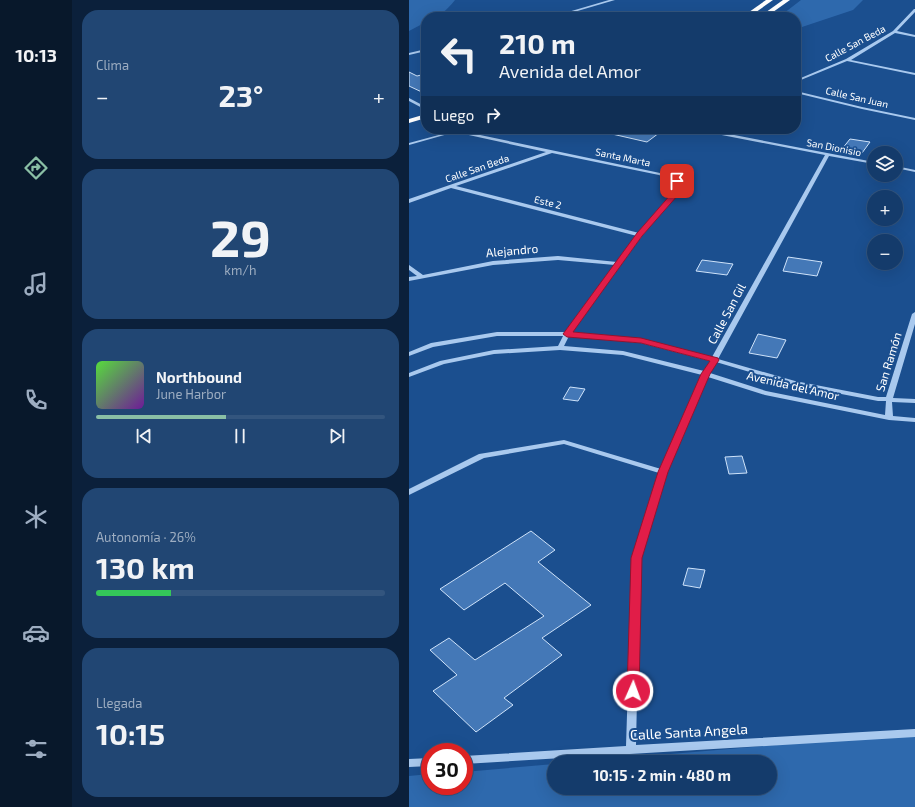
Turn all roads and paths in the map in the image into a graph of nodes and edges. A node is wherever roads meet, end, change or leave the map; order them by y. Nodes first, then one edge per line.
1 (613, 0) edge
2 (770, 0) edge
3 (787, 0) edge
4 (915, 10) edge
5 (571, 12) edge
6 (752, 12) edge
7 (769, 12) edge
8 (894, 32) junction
9 (915, 36) edge
10 (421, 51) edge
11 (409, 54) edge
12 (847, 60) junction
13 (915, 74) edge
14 (801, 79) edge
15 (801, 93) edge
16 (409, 99) edge
17 (419, 105) edge
18 (421, 117) edge
19 (915, 119) edge
20 (409, 121) edge
21 (421, 124) edge
22 (409, 127) edge
23 (444, 134) edge
24 (475, 134) edge
25 (721, 134) edge
26 (409, 144) edge
27 (552, 152) junction
28 (827, 155) junction
29 (867, 162) edge
30 (903, 168) edge
31 (915, 171) edge
32 (453, 187) junction
33 (409, 201) edge
34 (640, 235) junction
35 (619, 264) junction
36 (409, 267) edge
37 (421, 276) junction
38 (409, 279) edge
39 (915, 314) edge
40 (567, 334) junction
41 (560, 348) junction
42 (409, 354) edge
43 (715, 360) junction
44 (706, 374) junction
45 (409, 375) edge
46 (889, 399) junction
47 (915, 401) edge
48 (889, 418) junction
49 (915, 420) edge
50 (663, 472) junction
51 (409, 492) edge
52 (915, 733) edge
53 (631, 750) junction
54 (473, 759) edge
55 (421, 762) edge
56 (409, 763) edge

1 - 5 street
2 - 6 highway
3 - 7 highway
4 - 8 street, Calle San Beda
8 - 9 street
8 - 12 street, Calle San Beda
10 - 11 street
12 - 13 street
12 - 14 street, Calle San Beda
15 - 19 street, Calle San Juan
16 - 17 street
18 - 20 highway
21 - 22 highway
23 - 26 street
24 - 27 street, Santa Marta
25 - 28 street, San Dionisio
27 - 32 street, Calle San Beda
27 - 34 street, Santa Marta
28 - 29 street, San Dionisio
28 - 43 street, Calle San Gil
30 - 31 street
32 - 33 street, Calle San Beda
32 - 34 street, Este 2
34 - 35 street, Santa Marta
35 - 37 street, Alejandro
35 - 40 street, Santa Marta
36 - 37 street
37 - 38 street, Alejandro
39 - 46 street, San Ramón
40 - 41 street, Santa Marta
40 - 42 street, Avenida del Amor
40 - 43 street, Avenida del Amor
41 - 44 street, Avenida del Amor
41 - 45 street, Avenida del Amor
43 - 44 street, Calle San Gil
43 - 46 street, Avenida del Amor
44 - 48 street, Avenida del Amor
44 - 50 street, Calle San Gil
46 - 47 street, Avenida del Amor
46 - 48 street, San Ramón
48 - 49 street, Avenida del Amor
50 - 51 street
50 - 53 street, Calle San Gil
52 - 53 street, Calle Santa Angela
53 - 54 street, Calle Santa Angela
55 - 56 street

